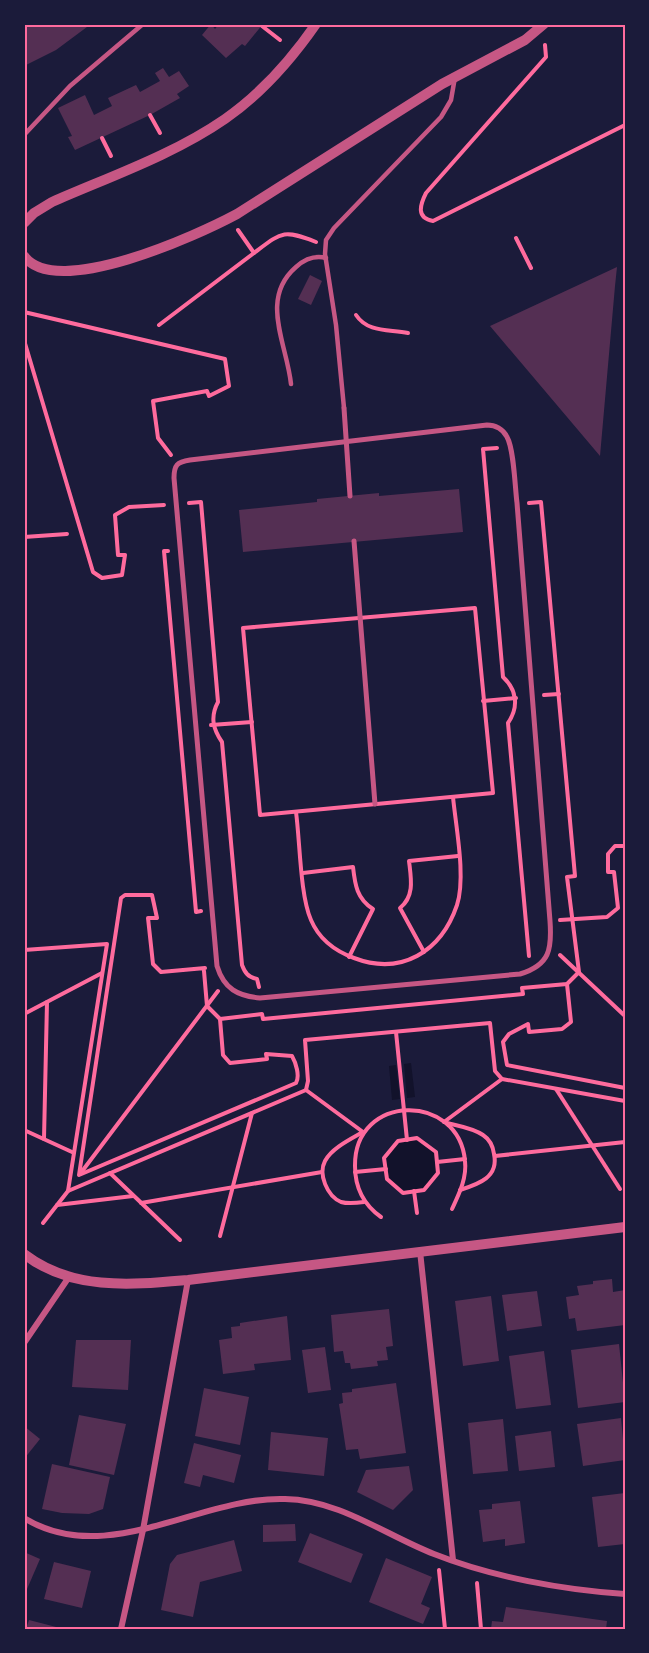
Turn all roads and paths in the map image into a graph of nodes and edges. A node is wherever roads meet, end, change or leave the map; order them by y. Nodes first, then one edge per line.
1 (143, 24) edge
2 (316, 24) edge
3 (544, 24) edge
4 (262, 26) dead end
5 (280, 40) dead end
6 (545, 45) dead end
7 (454, 77) junction
8 (150, 115) dead end
9 (625, 125) edge
10 (160, 134) dead end
11 (24, 135) edge
12 (102, 138) dead end
13 (111, 156) dead end
14 (25, 220) edge
15 (238, 229) dead end
16 (516, 238) dead end
17 (325, 245) junction
18 (254, 253) junction
19 (24, 256) edge
20 (326, 258) junction
21 (531, 268) dead end
22 (24, 312) edge
23 (356, 315) dead end
24 (159, 325) dead end
25 (408, 333) dead end
26 (24, 340) edge
27 (291, 384) dead end
28 (344, 408) joint
29 (346, 442) junction
30 (510, 446) junction
31 (177, 463) junction
32 (350, 496) dead end
33 (517, 503) junction
34 (176, 504) junction
35 (67, 534) dead end
36 (24, 537) edge
37 (354, 541) dead end
38 (462, 609) dead end
39 (264, 626) dead end
40 (252, 722) junction
41 (213, 725) junction
42 (196, 726) junction
43 (180, 728) dead end
44 (479, 794) dead end
45 (453, 797) dead end
46 (375, 804) dead end
47 (296, 812) dead end
48 (271, 814) dead end
49 (625, 846) edge
50 (458, 856) junction
51 (303, 873) junction
52 (572, 919) junction
53 (550, 921) junction
54 (551, 946) junction
55 (24, 950) edge
56 (424, 952) junction
57 (349, 957) junction
58 (218, 966) junction
59 (203, 968) junction
60 (579, 972) junction
61 (102, 973) junction
62 (520, 974) junction
63 (224, 983) junction
64 (567, 984) junction
65 (260, 998) junction
66 (47, 1002) junction
67 (207, 1006) junction
68 (24, 1014) edge
69 (625, 1016) edge
70 (220, 1020) junction
71 (396, 1032) junction
72 (502, 1079) junction
73 (556, 1089) junction
74 (625, 1089) edge
75 (306, 1090) junction
76 (625, 1101) edge
77 (404, 1109) junction
78 (252, 1113) junction
79 (444, 1122) junction
80 (24, 1130) edge
81 (363, 1132) junction
82 (44, 1139) junction
83 (407, 1140) junction
84 (625, 1142) edge
85 (593, 1145) junction
86 (73, 1152) junction
87 (495, 1156) junction
88 (465, 1159) junction
89 (437, 1162) junction
90 (386, 1169) junction
91 (322, 1172) junction
92 (355, 1172) junction
93 (110, 1173) junction
94 (79, 1175) junction
95 (232, 1187) junction
96 (620, 1189) dead end
97 (460, 1190) junction
98 (68, 1191) junction
99 (414, 1191) junction
100 (134, 1196) junction
101 (365, 1202) junction
102 (141, 1203) junction
103 (57, 1205) junction
104 (452, 1209) dead end
105 (417, 1213) dead end
106 (381, 1217) dead end
107 (44, 1223) dead end
108 (625, 1227) edge
109 (220, 1236) dead end
110 (180, 1240) dead end
111 (420, 1251) junction
112 (24, 1254) edge
113 (69, 1277) junction
114 (188, 1280) junction
115 (24, 1343) edge
116 (24, 1518) edge
117 (142, 1530) junction
118 (453, 1560) junction
119 (439, 1570) dead end
120 (477, 1583) dead end
121 (625, 1594) edge
122 (121, 1629) edge
123 (445, 1629) edge
124 (481, 1629) edge

1 - 11 lane
2 - 14 street
3 - 7 street
4 - 5 path
6 - 9 path
7 - 17 lane
7 - 19 street
8 - 10 path
12 - 13 path
15 - 18 path
16 - 21 path
17 - 18 path
17 - 20 lane
18 - 24 path
20 - 27 lane
20 - 28 lane
22 - 31 path
23 - 25 path
26 - 34 path
28 - 29 street
29 - 30 street
29 - 31 street
29 - 32 street
30 - 33 street
30 - 62 path
31 - 34 street
33 - 52 path
33 - 53 street
34 - 41 path
34 - 42 street
35 - 36 path
37 - 46 street
38 - 44 path
39 - 40 path
40 - 41 path
40 - 48 path
41 - 42 path
41 - 65 path
42 - 43 path
42 - 58 street
45 - 50 path
47 - 51 path
49 - 52 path
50 - 56 path
50 - 56 path
51 - 57 path
51 - 57 path
52 - 53 path
52 - 60 path
53 - 54 street
54 - 60 path
54 - 62 street
55 - 61 path
56 - 57 path
58 - 59 path
58 - 63 street
59 - 67 path
59 - 94 path
60 - 64 path
60 - 69 path
61 - 66 path
61 - 86 path
62 - 65 street
63 - 65 street
63 - 67 path
64 - 70 path
64 - 74 path
66 - 68 path
66 - 82 path
67 - 70 path
67 - 94 path
70 - 94 path
71 - 72 path
71 - 75 path
71 - 77 path
72 - 73 path
72 - 79 path
73 - 76 path
73 - 85 path
75 - 78 path
75 - 81 path
77 - 79 path
77 - 81 path
77 - 83 path
78 - 93 path
78 - 95 path
79 - 87 path
79 - 88 path
80 - 82 path
81 - 91 path
81 - 92 path
82 - 86 path
83 - 89 path
83 - 90 path
84 - 85 path
85 - 87 path
85 - 96 path
86 - 98 path
87 - 97 path
88 - 89 path
88 - 97 path
89 - 99 path
90 - 92 path
90 - 99 path
91 - 95 path
91 - 101 path
92 - 101 path
93 - 98 path
93 - 100 path
95 - 102 path
95 - 109 path
97 - 104 path
98 - 103 path
99 - 105 path
100 - 102 path
100 - 103 path
101 - 106 path
102 - 110 path
103 - 107 path
108 - 111 street
111 - 114 street
111 - 118 street
112 - 113 street
113 - 114 street
113 - 115 street
114 - 117 street
116 - 117 street
117 - 118 street
117 - 122 street
118 - 121 street
119 - 123 path
120 - 124 path

